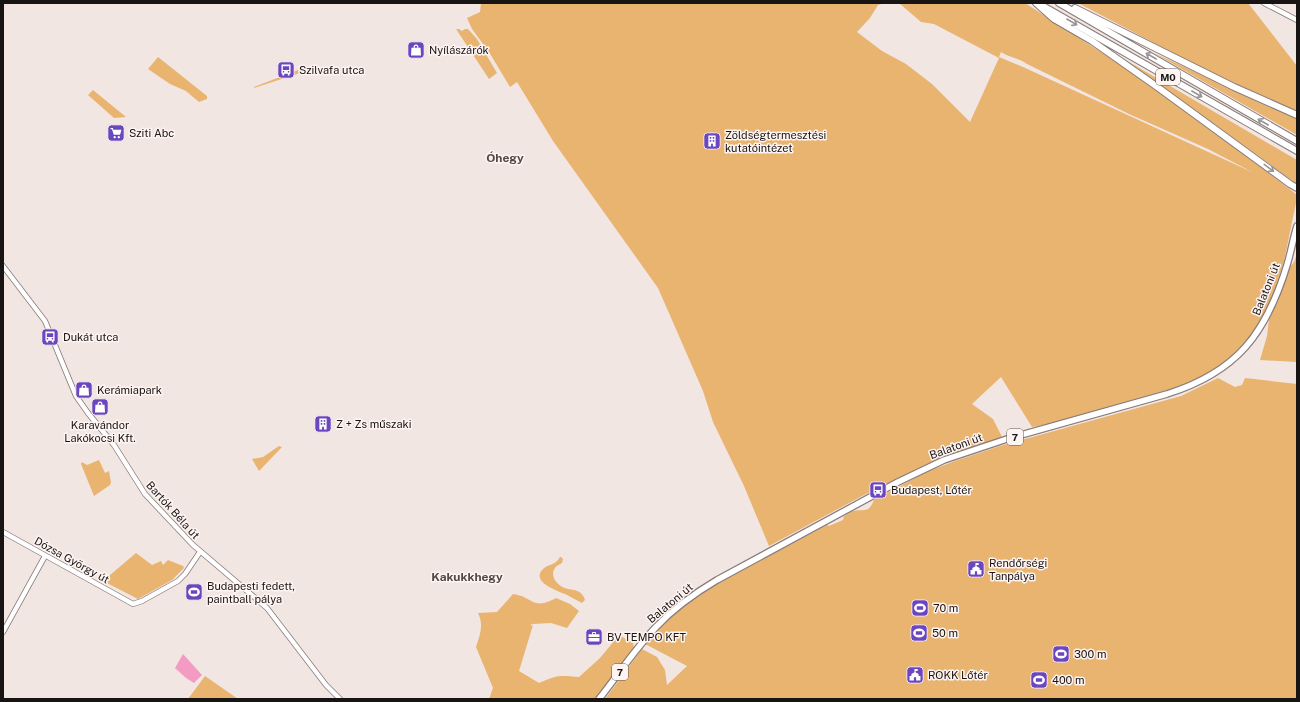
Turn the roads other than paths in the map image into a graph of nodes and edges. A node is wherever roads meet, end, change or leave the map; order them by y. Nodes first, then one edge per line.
1 (1037, 3) edge
2 (1059, 3) edge
3 (1264, 3) edge
4 (1065, 7) junction
5 (1297, 20) edge
6 (1297, 115) edge
7 (1297, 142) edge
8 (1297, 151) edge
9 (1290, 184) junction
10 (1297, 188) edge
11 (1297, 191) edge
12 (1297, 226) edge
13 (3, 266) edge
14 (3, 532) edge
15 (200, 552) junction
16 (46, 556) junction
17 (3, 632) edge
18 (340, 699) edge
19 (599, 699) edge

1 -> 8 highway, M0
1 -> 9 highway
2 - 4 highway, M0
3 - 5 street
4 - 6 highway
7 -> 4 highway, M0
9 - 10 highway
9 - 11 highway
12 - 19 main road, Balatoni út / 7
13 - 15 street, Bartók Béla út
14 - 16 street, Dózsa György út
15 - 16 street, Dózsa György út
15 - 18 street, Bartók Béla út
16 - 17 street

